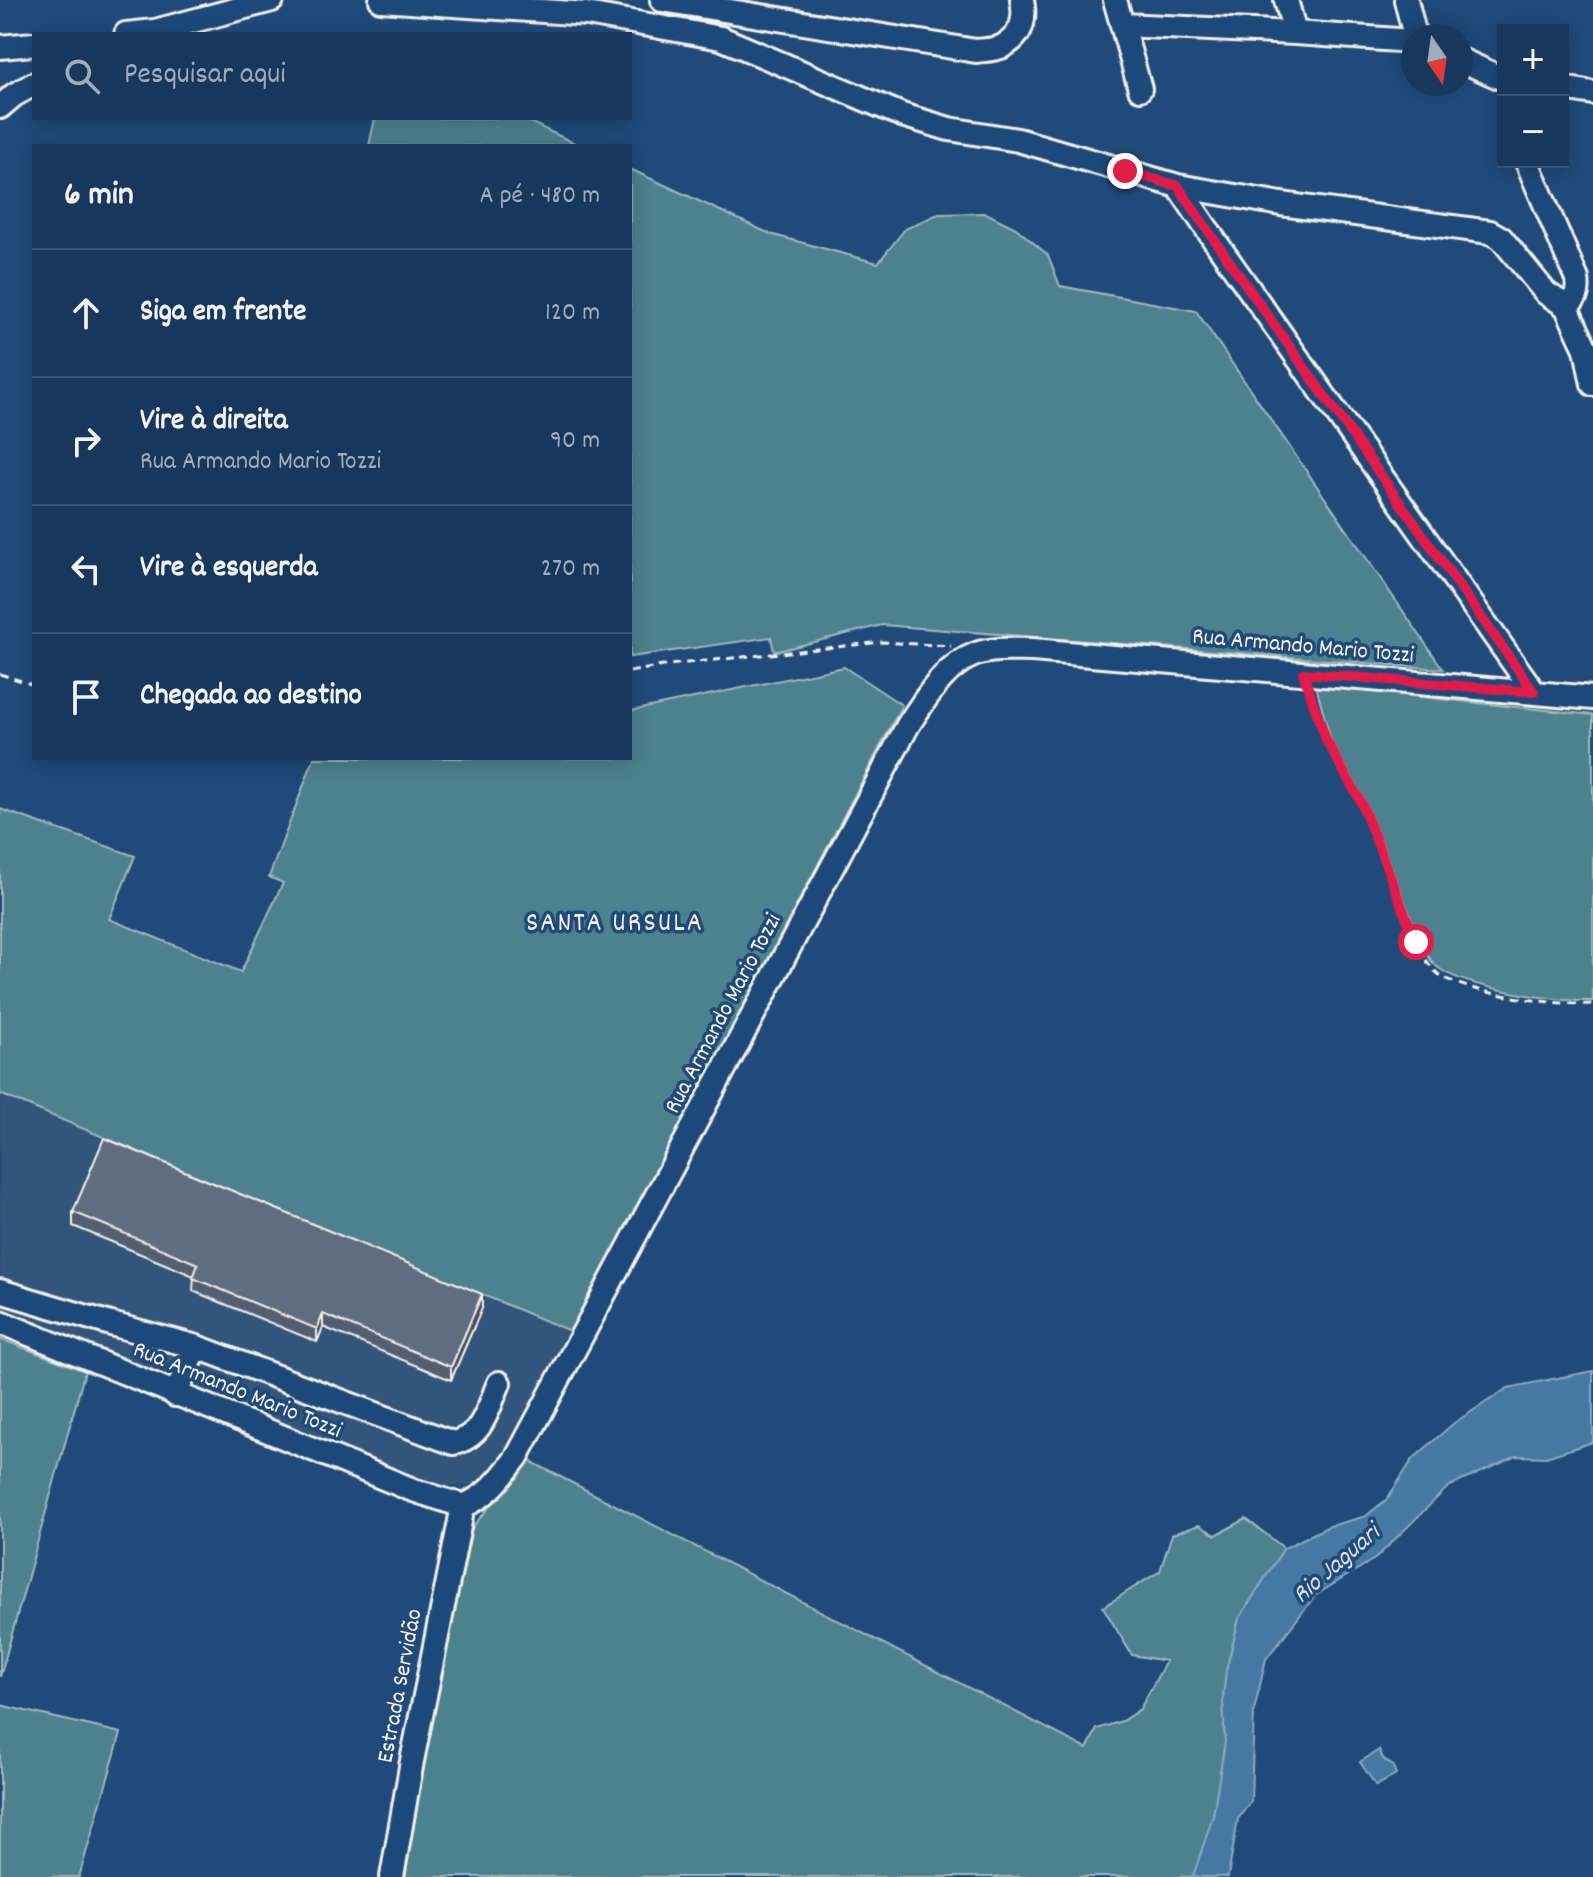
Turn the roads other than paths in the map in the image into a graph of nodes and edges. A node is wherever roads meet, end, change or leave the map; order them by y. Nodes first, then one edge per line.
1 (272, 0) edge
2 (381, 0) edge
3 (662, 0) edge
4 (1022, 0) edge
5 (1115, 0) edge
6 (1286, 0) edge
7 (1406, 0) edge
8 (1411, 24) edge
9 (1122, 25) junction
10 (152, 32) edge
11 (1295, 33) junction
12 (1401, 37) edge
13 (32, 44) edge
14 (0, 47) edge
15 (1473, 65) edge
16 (1497, 76) edge
17 (32, 85) edge
18 (1140, 89) dead end
19 (1569, 89) edge
20 (1593, 93) edge
21 (0, 107) edge
22 (1530, 168) edge
23 (1178, 186) junction
24 (1566, 306) junction
25 (1593, 384) edge
26 (1534, 692) junction
27 (1593, 698) edge
28 (0, 1291) edge
29 (0, 1322) edge
30 (197, 1347) junction
31 (499, 1383) dead end
32 (175, 1395) junction
33 (463, 1506) junction
34 (392, 1877) edge

1 - 10 street
2 - 23 street
3 - 4 street
5 - 9 street
6 - 11 street
7 - 8 street
9 - 11 street
9 - 18 street
11 - 12 street
13 - 14 street
15 - 16 street
17 - 21 street
19 - 20 street
22 - 24 street
23 - 24 street
23 - 26 street
24 - 25 street
26 - 27 street, Rua Armando Mario Tozzi
26 - 33 street, Rua Armando Mario Tozzi
28 - 30 street
29 - 32 street, Rua Armando Mario Tozzi
30 - 31 street
30 - 32 street
32 - 33 street, Rua Armando Mario Tozzi
33 - 34 street, Estrada Servidão

